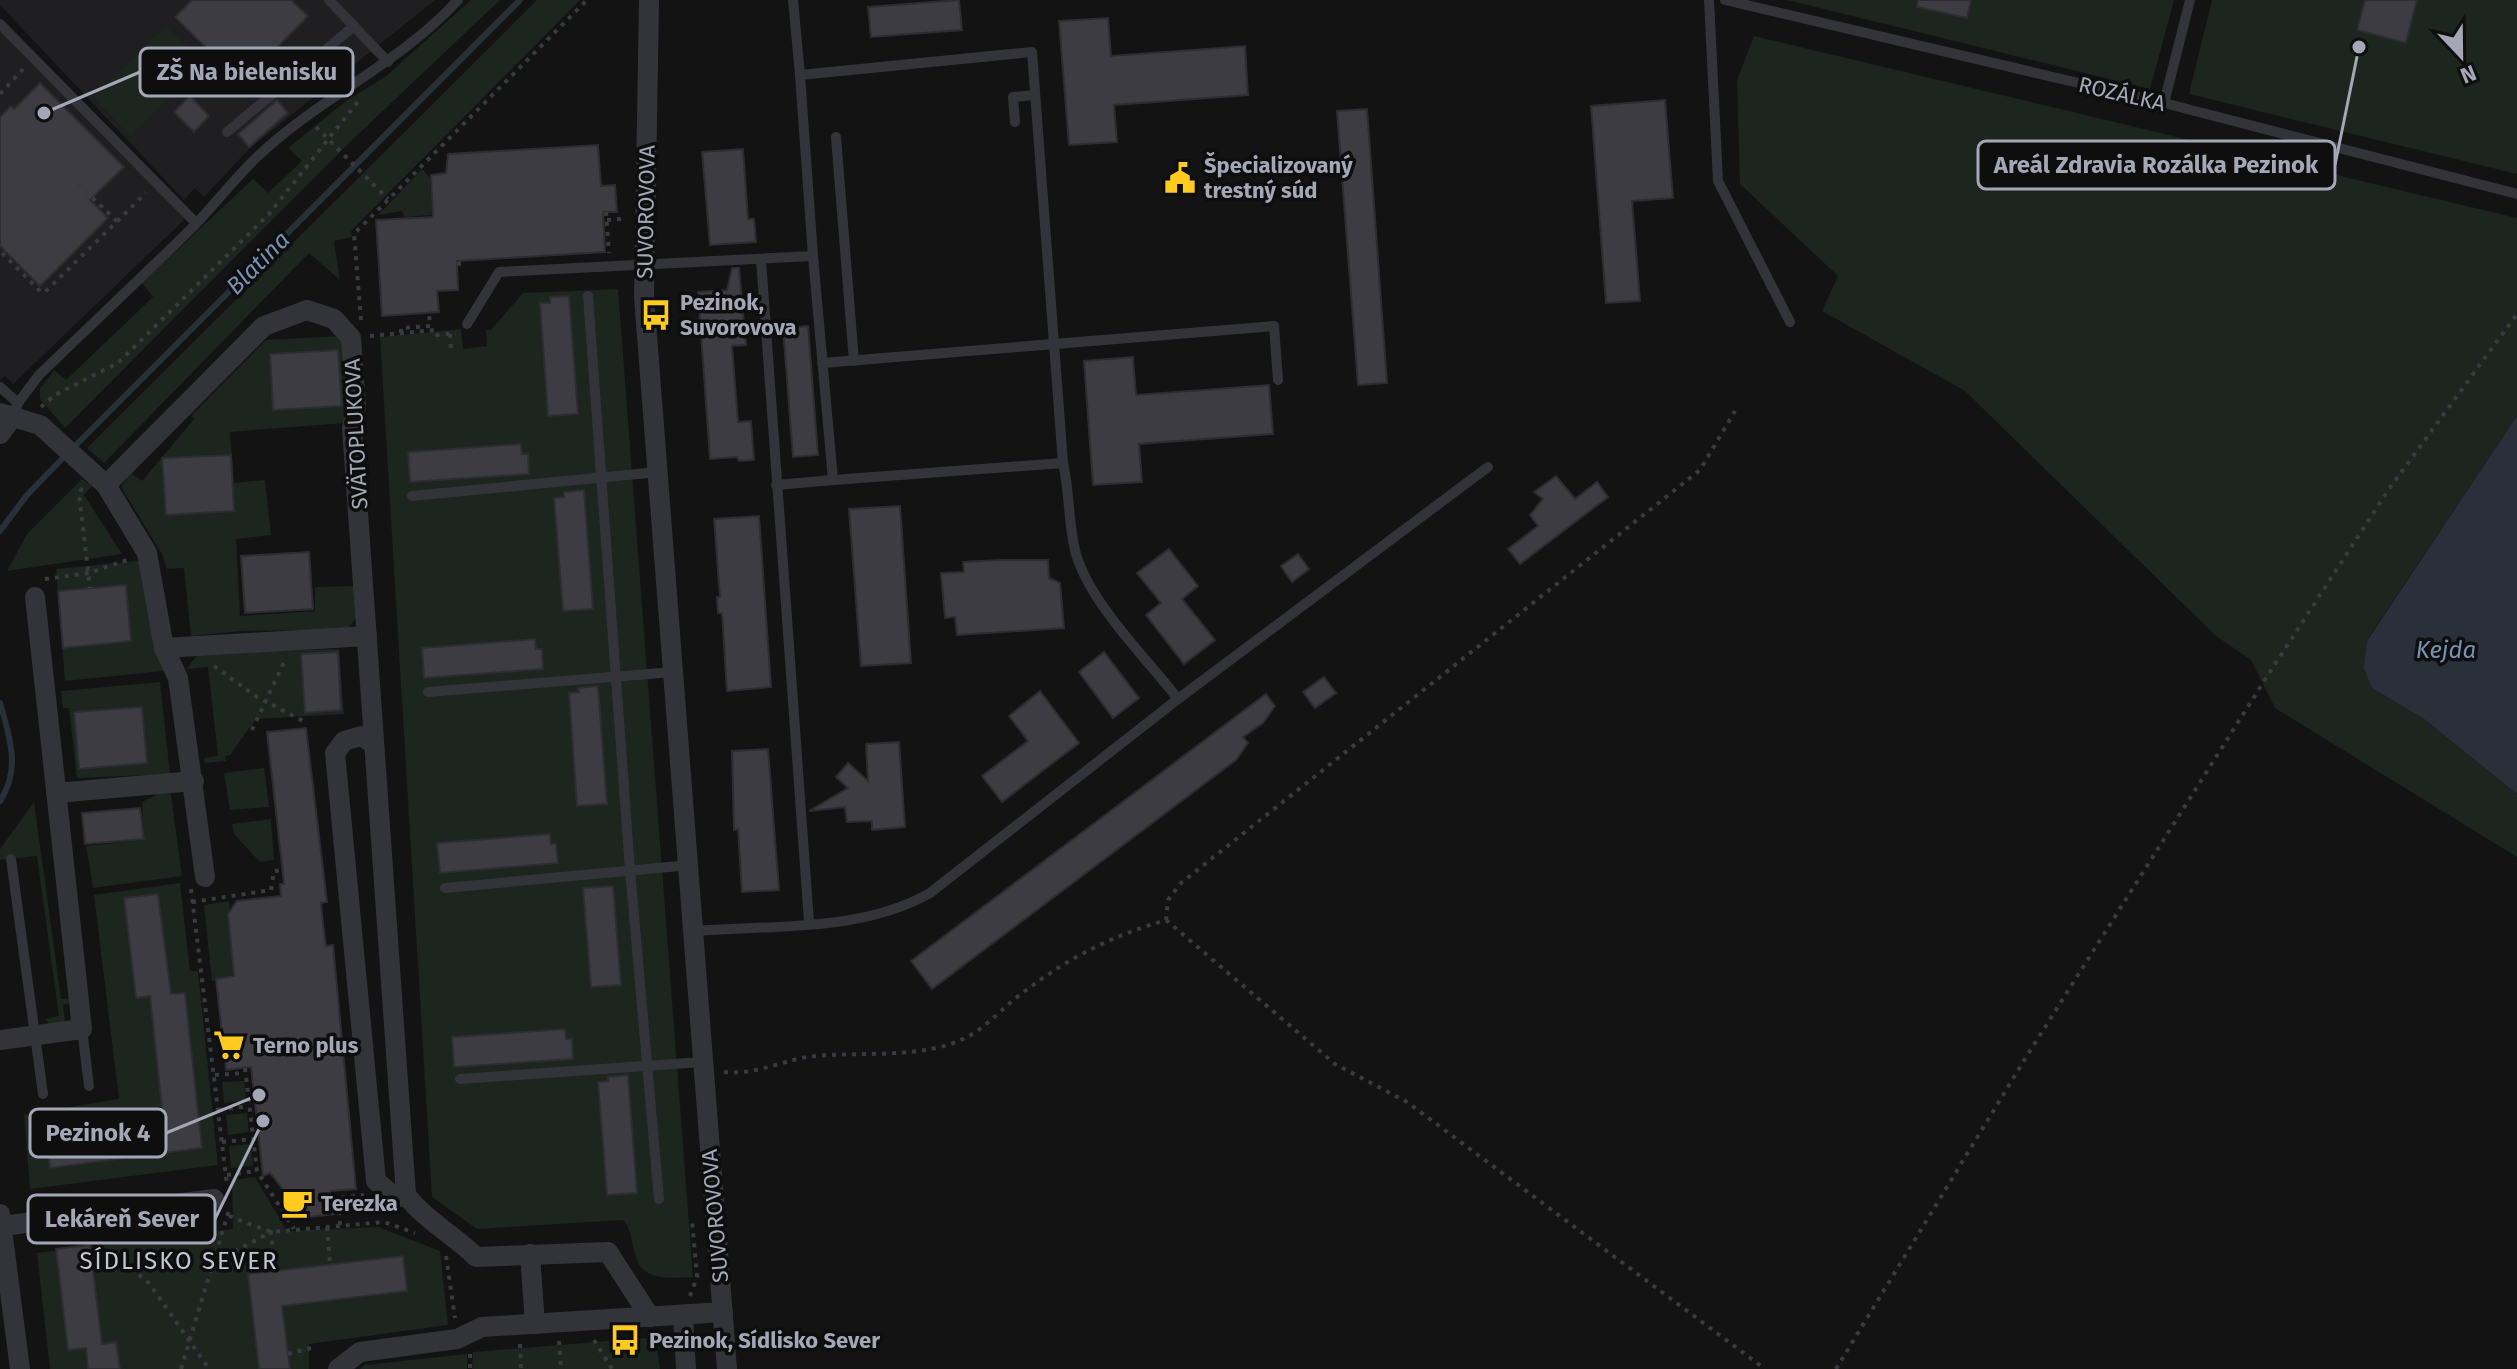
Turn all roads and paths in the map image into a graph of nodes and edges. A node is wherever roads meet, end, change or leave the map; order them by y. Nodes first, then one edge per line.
1 (329, 0) edge
2 (458, 0) edge
3 (587, 0) edge
4 (649, 0) edge
5 (793, 0) edge
6 (1709, 0) edge
7 (1725, 0) edge
8 (2190, 0) edge
9 (0, 24) edge
10 (354, 26) junction
11 (33, 59) junction
12 (388, 62) junction
13 (800, 75) junction
14 (0, 94) edge
15 (1035, 95) junction
16 (363, 96) dead end
17 (2164, 103) junction
18 (306, 117) junction
19 (1015, 122) dead end
20 (227, 132) dead end
21 (836, 137) dead end
22 (330, 140) junction
23 (156, 182) junction
24 (78, 184) dead end
25 (2517, 194) edge
26 (388, 199) junction
27 (606, 212) dead end
28 (622, 219) dead end
29 (607, 220) junction
30 (118, 222) junction
31 (196, 223) junction
32 (2, 253) dead end
33 (609, 255) dead end
34 (813, 256) junction
35 (761, 260) junction
36 (467, 263) dead end
37 (457, 264) dead end
38 (646, 266) junction
39 (588, 296) dead end
40 (429, 313) dead end
41 (2517, 314) edge
42 (1790, 322) dead end
43 (463, 327) joint
44 (401, 333) junction
45 (450, 334) junction
46 (351, 338) junction
47 (1054, 344) junction
48 (451, 350) dead end
49 (854, 361) junction
50 (822, 363) junction
51 (1278, 380) dead end
52 (0, 387) edge
53 (39, 409) dead end
54 (11, 410) edge
55 (1735, 411) dead end
56 (0, 434) edge
57 (1063, 463) junction
58 (1488, 467) dead end
59 (658, 472) junction
60 (602, 475) junction
61 (93, 478) junction
62 (833, 480) junction
63 (776, 485) junction
64 (412, 496) dead end
65 (147, 553) junction
66 (89, 573) junction
67 (90, 588) dead end
68 (35, 597) joint
69 (367, 636) junction
70 (164, 648) junction
71 (290, 653) dead end
72 (211, 664) dead end
73 (674, 672) junction
74 (616, 676) junction
75 (428, 692) dead end
76 (1178, 699) junction
77 (265, 701) junction
78 (307, 723) dead end
79 (252, 730) dead end
80 (374, 744) junction
81 (194, 781) junction
82 (56, 793) junction
83 (11, 859) dead end
84 (690, 865) junction
85 (282, 870) dead end
86 (630, 870) junction
87 (197, 877) joint
88 (445, 888) dead end
89 (192, 902) junction
90 (1166, 920) junction
91 (809, 922) junction
92 (695, 931) junction
93 (82, 1029) junction
94 (35, 1034) junction
95 (0, 1040) edge
96 (647, 1065) junction
97 (702, 1066) junction
98 (215, 1075) junction
99 (460, 1079) dead end
100 (89, 1086) dead end
101 (43, 1094) dead end
102 (249, 1106) junction
103 (219, 1110) junction
104 (253, 1139) junction
105 (222, 1142) junction
106 (257, 1171) junction
107 (227, 1175) junction
108 (366, 1195) dead end
109 (406, 1195) junction
110 (224, 1197) junction
111 (659, 1199) dead end
112 (230, 1218) junction
113 (1, 1220) edge
114 (692, 1220) dead end
115 (340, 1225) junction
116 (327, 1226) junction
117 (294, 1229) junction
118 (95, 1231) dead end
119 (271, 1232) junction
120 (422, 1237) dead end
121 (443, 1247) dead end
122 (530, 1254) junction
123 (215, 1262) junction
124 (330, 1264) dead end
125 (275, 1271) dead end
126 (723, 1312) junction
127 (683, 1316) junction
128 (650, 1317) junction
129 (535, 1324) junction
130 (593, 1338) dead end
131 (559, 1341) dead end
132 (192, 1342) junction
133 (464, 1343) junction
134 (520, 1344) dead end
135 (311, 1348) dead end
136 (288, 1354) dead end
137 (20, 1369) edge
138 (181, 1369) edge
139 (209, 1369) edge
140 (338, 1369) edge
141 (470, 1369) edge
142 (521, 1369) edge
143 (561, 1369) edge
144 (612, 1369) edge
145 (686, 1369) edge
146 (727, 1369) edge
147 (1765, 1369) edge
148 (1836, 1369) edge

1 - 10 lane
2 - 12 lane
3 - 26 path
4 - 38 street, SUVOROVOVA
5 - 13 lane
6 - 42 lane
7 - 17 lane, ROZÁLKA
8 - 17 lane
9 - 11 lane
10 - 12 lane
10 - 20 lane
11 - 14 path
11 - 23 lane
12 - 18 lane
13 - 15 lane
13 - 34 lane
15 - 19 lane
15 - 47 lane
16 - 22 path
17 - 25 lane, ROZÁLKA
18 - 22 path
18 - 31 lane
21 - 49 lane
22 - 26 path
22 - 53 path
23 - 30 path
23 - 31 lane
24 - 30 path
26 - 46 path
27 - 29 path
28 - 29 path
29 - 33 path
30 - 32 path
31 - 54 lane
34 - 35 lane
34 - 50 lane
35 - 38 lane
35 - 63 lane
36 - 37 path
38 - 43 lane
38 - 59 street, SUVOROVOVA
39 - 60 lane
40 - 44 path
41 - 148 path
43 - 45 path
44 - 45 path
44 - 46 path
45 - 48 path
46 - 61 street, SVÄTOPLUKOVA
46 - 69 street, SVÄTOPLUKOVA
47 - 49 lane
47 - 51 lane
47 - 57 lane
49 - 50 lane
50 - 62 lane
52 - 54 lane
54 - 56 street
54 - 61 street
55 - 90 path
57 - 62 lane
57 - 76 lane
58 - 76 lane
59 - 60 lane
59 - 73 street, SUVOROVOVA
60 - 64 lane
60 - 74 lane
61 - 65 street
61 - 66 path
62 - 63 lane
63 - 91 lane
65 - 66 path
65 - 70 street
66 - 67 path
66 - 68 path
68 - 82 street
69 - 70 street
69 - 80 street, SVÄTOPLUKOVA
70 - 81 street
71 - 77 path
72 - 77 path
73 - 74 lane
73 - 84 street, SUVOROVOVA
74 - 75 lane
74 - 86 lane
76 - 91 lane
77 - 78 path
77 - 79 path
80 - 109 street, SVÄTOPLUKOVA
80 - 109 street
81 - 82 street
81 - 87 street
82 - 93 street
83 - 94 lane
84 - 86 lane
84 - 92 street, SUVOROVOVA
85 - 89 path
86 - 88 lane
86 - 96 lane
87 - 89 path
89 - 98 path
90 - 97 path
90 - 147 path
91 - 92 lane
92 - 97 street, SUVOROVOVA
93 - 94 street
93 - 100 lane
94 - 95 street
94 - 101 lane
96 - 97 lane
96 - 99 lane
96 - 111 lane
97 - 126 street, SUVOROVOVA
98 - 102 path
98 - 103 path
102 - 103 path
102 - 104 path
103 - 105 path
104 - 105 path
104 - 106 path
105 - 107 path
106 - 107 path
106 - 117 path
107 - 110 path
108 - 115 path
109 - 122 street
110 - 112 path
110 - 112 path
110 - 113 street
112 - 119 path
112 - 123 path
113 - 137 street
114 - 127 path
115 - 116 path
115 - 120 path
116 - 117 path
116 - 124 path
117 - 119 path
118 - 132 path
119 - 123 path
119 - 125 path
121 - 133 path
122 - 128 street
122 - 129 street
123 - 132 path
126 - 127 street
126 - 146 street, SUVOROVOVA
127 - 128 street
127 - 145 street
128 - 129 street
129 - 133 street
130 - 144 path
131 - 143 path
132 - 138 path
132 - 139 path
133 - 140 street
133 - 141 path
134 - 142 path
135 - 136 path

